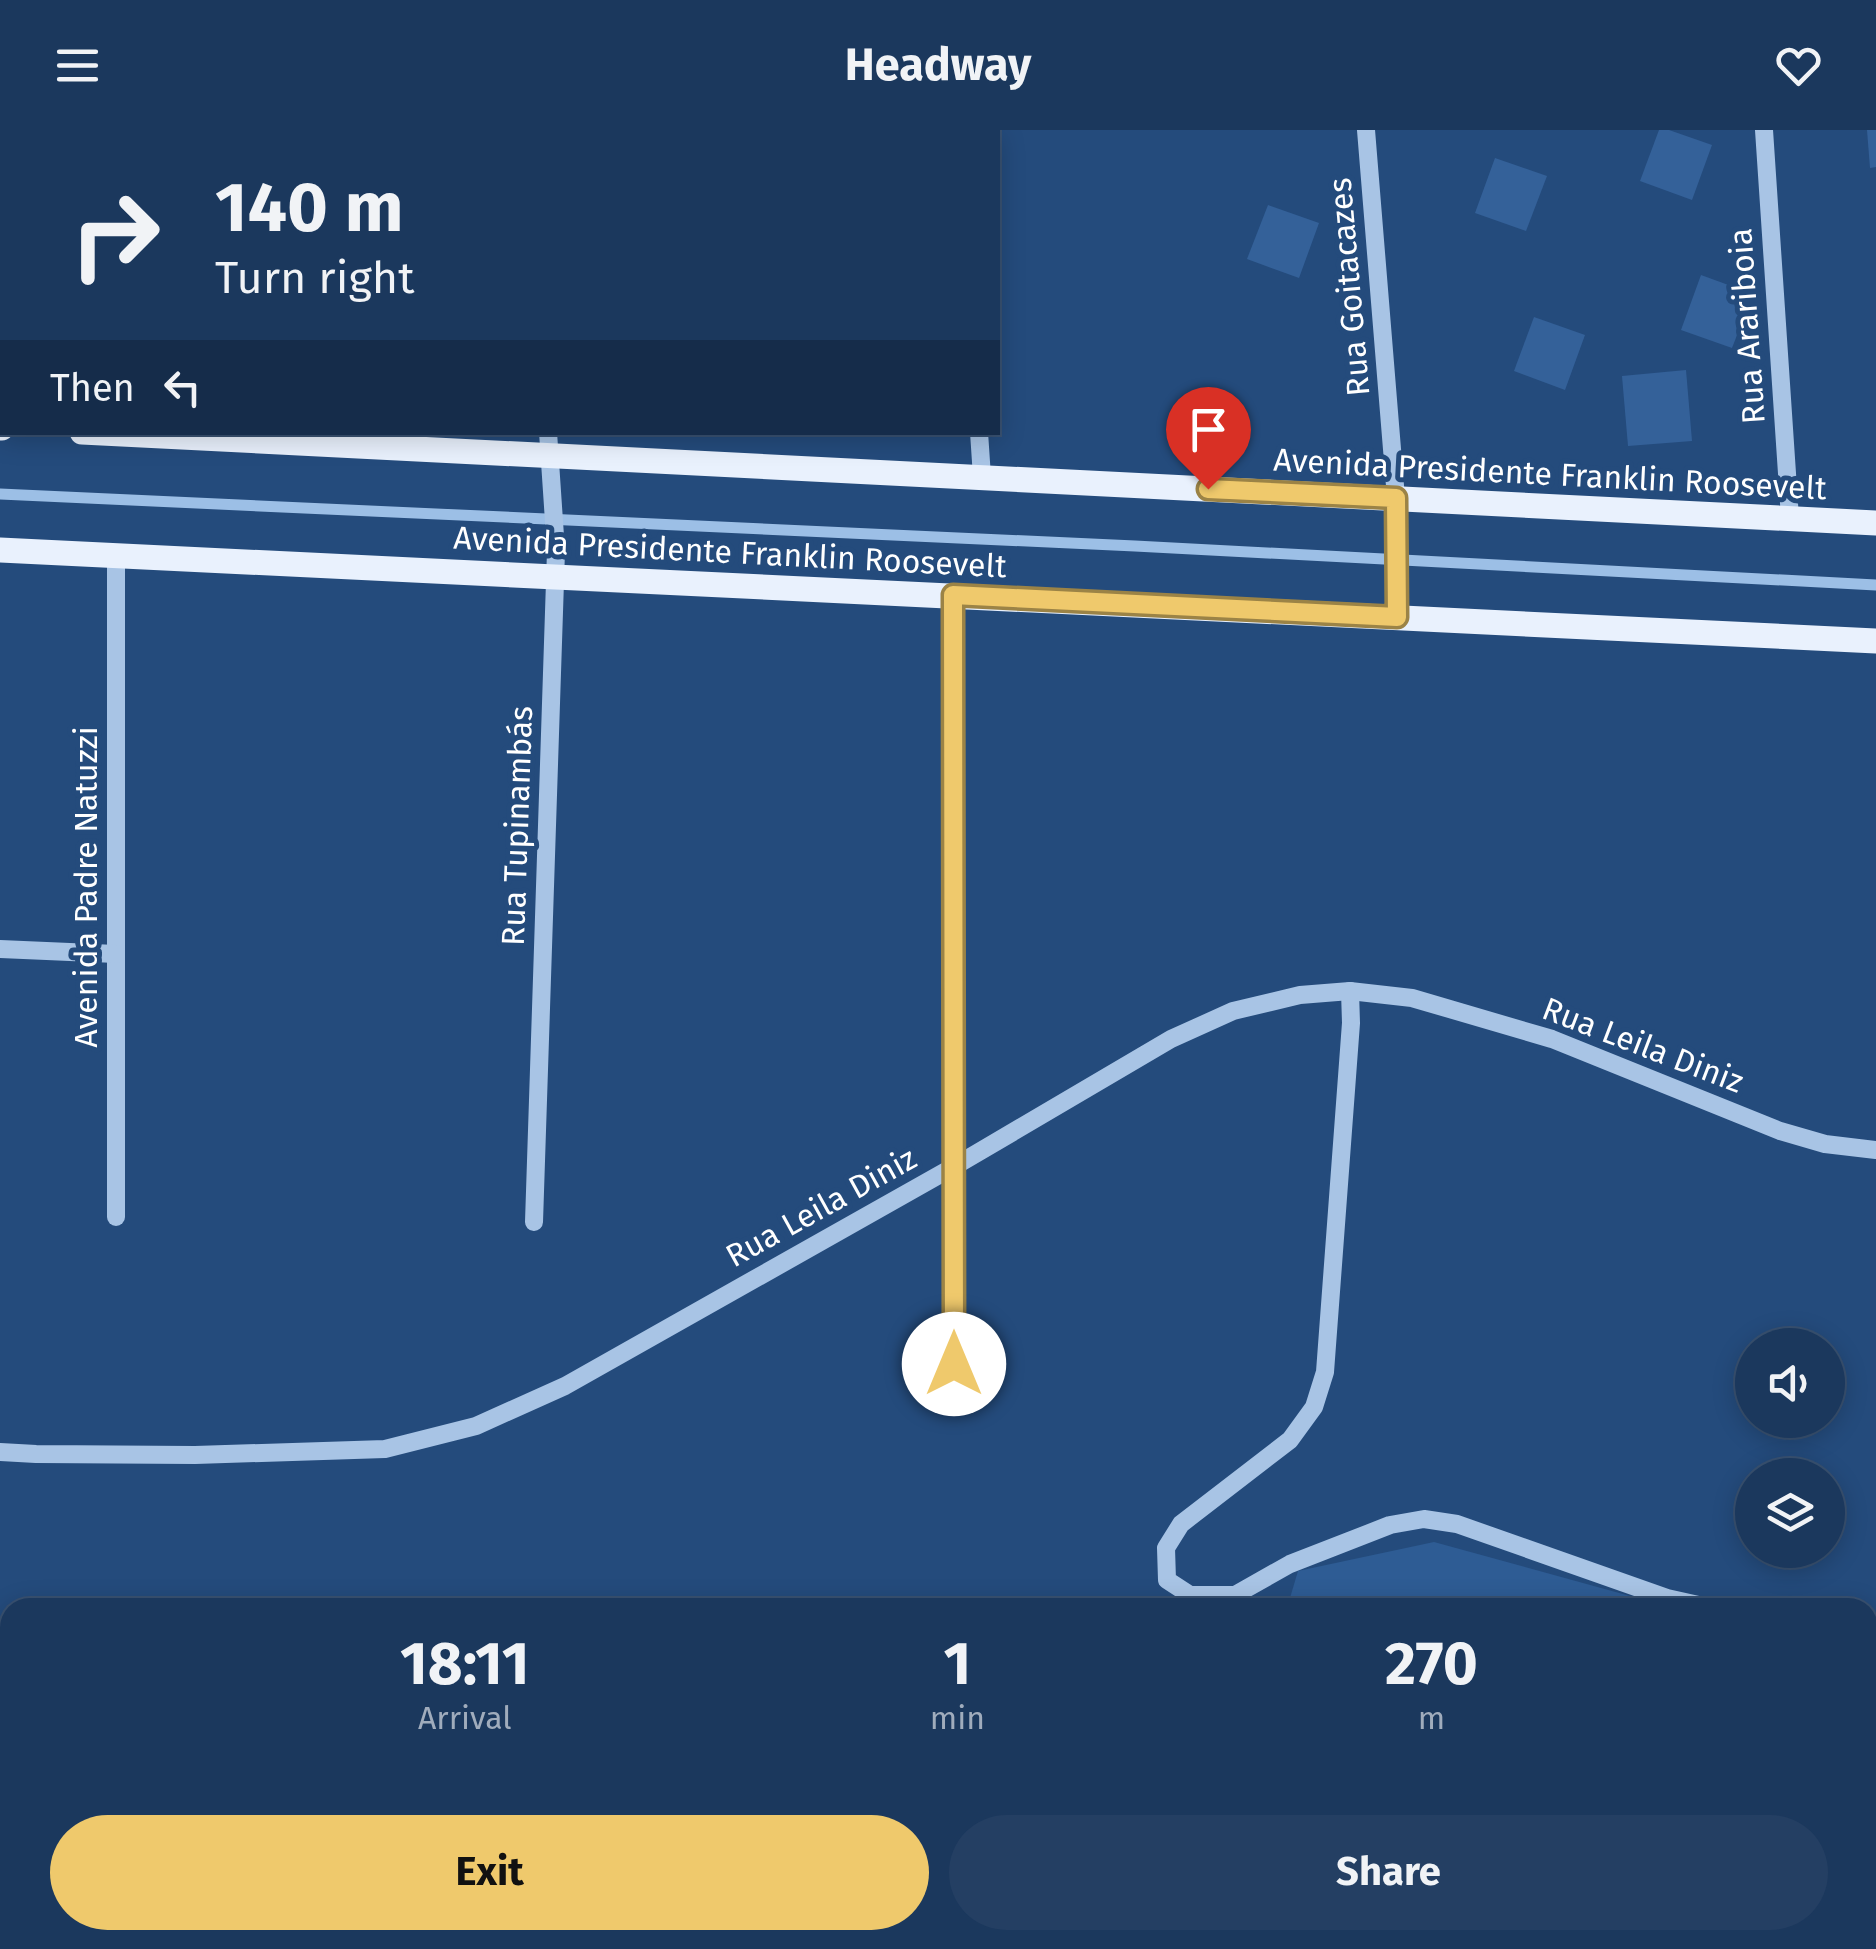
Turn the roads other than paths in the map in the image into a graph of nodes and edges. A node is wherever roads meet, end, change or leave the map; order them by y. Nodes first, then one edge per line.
1 (1366, 130) edge
2 (1764, 130) edge
3 (171, 435) edge
4 (978, 435) edge
5 (549, 444) edge
6 (982, 478) junction
7 (1396, 498) junction
8 (1790, 518) junction
9 (1876, 523) edge
10 (0, 550) edge
11 (116, 556) junction
12 (555, 563) junction
13 (953, 595) junction
14 (1397, 617) junction
15 (1876, 641) edge
16 (0, 949) edge
17 (116, 954) junction
18 (1350, 991) junction
19 (1876, 1150) edge
20 (955, 1166) junction
21 (116, 1217) dead end
22 (534, 1222) dead end
23 (954, 1364) dead end
24 (0, 1452) edge
25 (1667, 1598) edge

1 - 7 street, Rua Goitacazes
2 - 8 street, Rua Arariboia
3 - 5 main road, Avenida Presidente Franklin Roosevelt
4 - 6 street
5 - 6 main road, Avenida Presidente Franklin Roosevelt
5 - 12 street, Rua Tupinambás
6 - 7 main road, Avenida Presidente Franklin Roosevelt
7 - 8 main road, Avenida Presidente Franklin Roosevelt
7 - 14 street, Rua Goitacazes
8 - 9 main road, Avenida Presidente Franklin Roosevelt
10 - 11 main road, Avenida Presidente Franklin Roosevelt
11 - 12 main road, Avenida Presidente Franklin Roosevelt
11 - 17 street, Avenida Padre Natuzzi
12 - 13 main road, Avenida Presidente Franklin Roosevelt
12 - 22 street, Rua Tupinambás
13 - 14 main road, Avenida Presidente Franklin Roosevelt
13 - 20 street
14 - 15 main road, Avenida Presidente Franklin Roosevelt
16 - 17 street
17 - 21 street, Avenida Padre Natuzzi
18 - 19 street, Rua Leila Diniz
18 - 20 street, Rua Leila Diniz
18 - 25 street
20 - 23 street
20 - 24 street, Rua Leila Diniz

